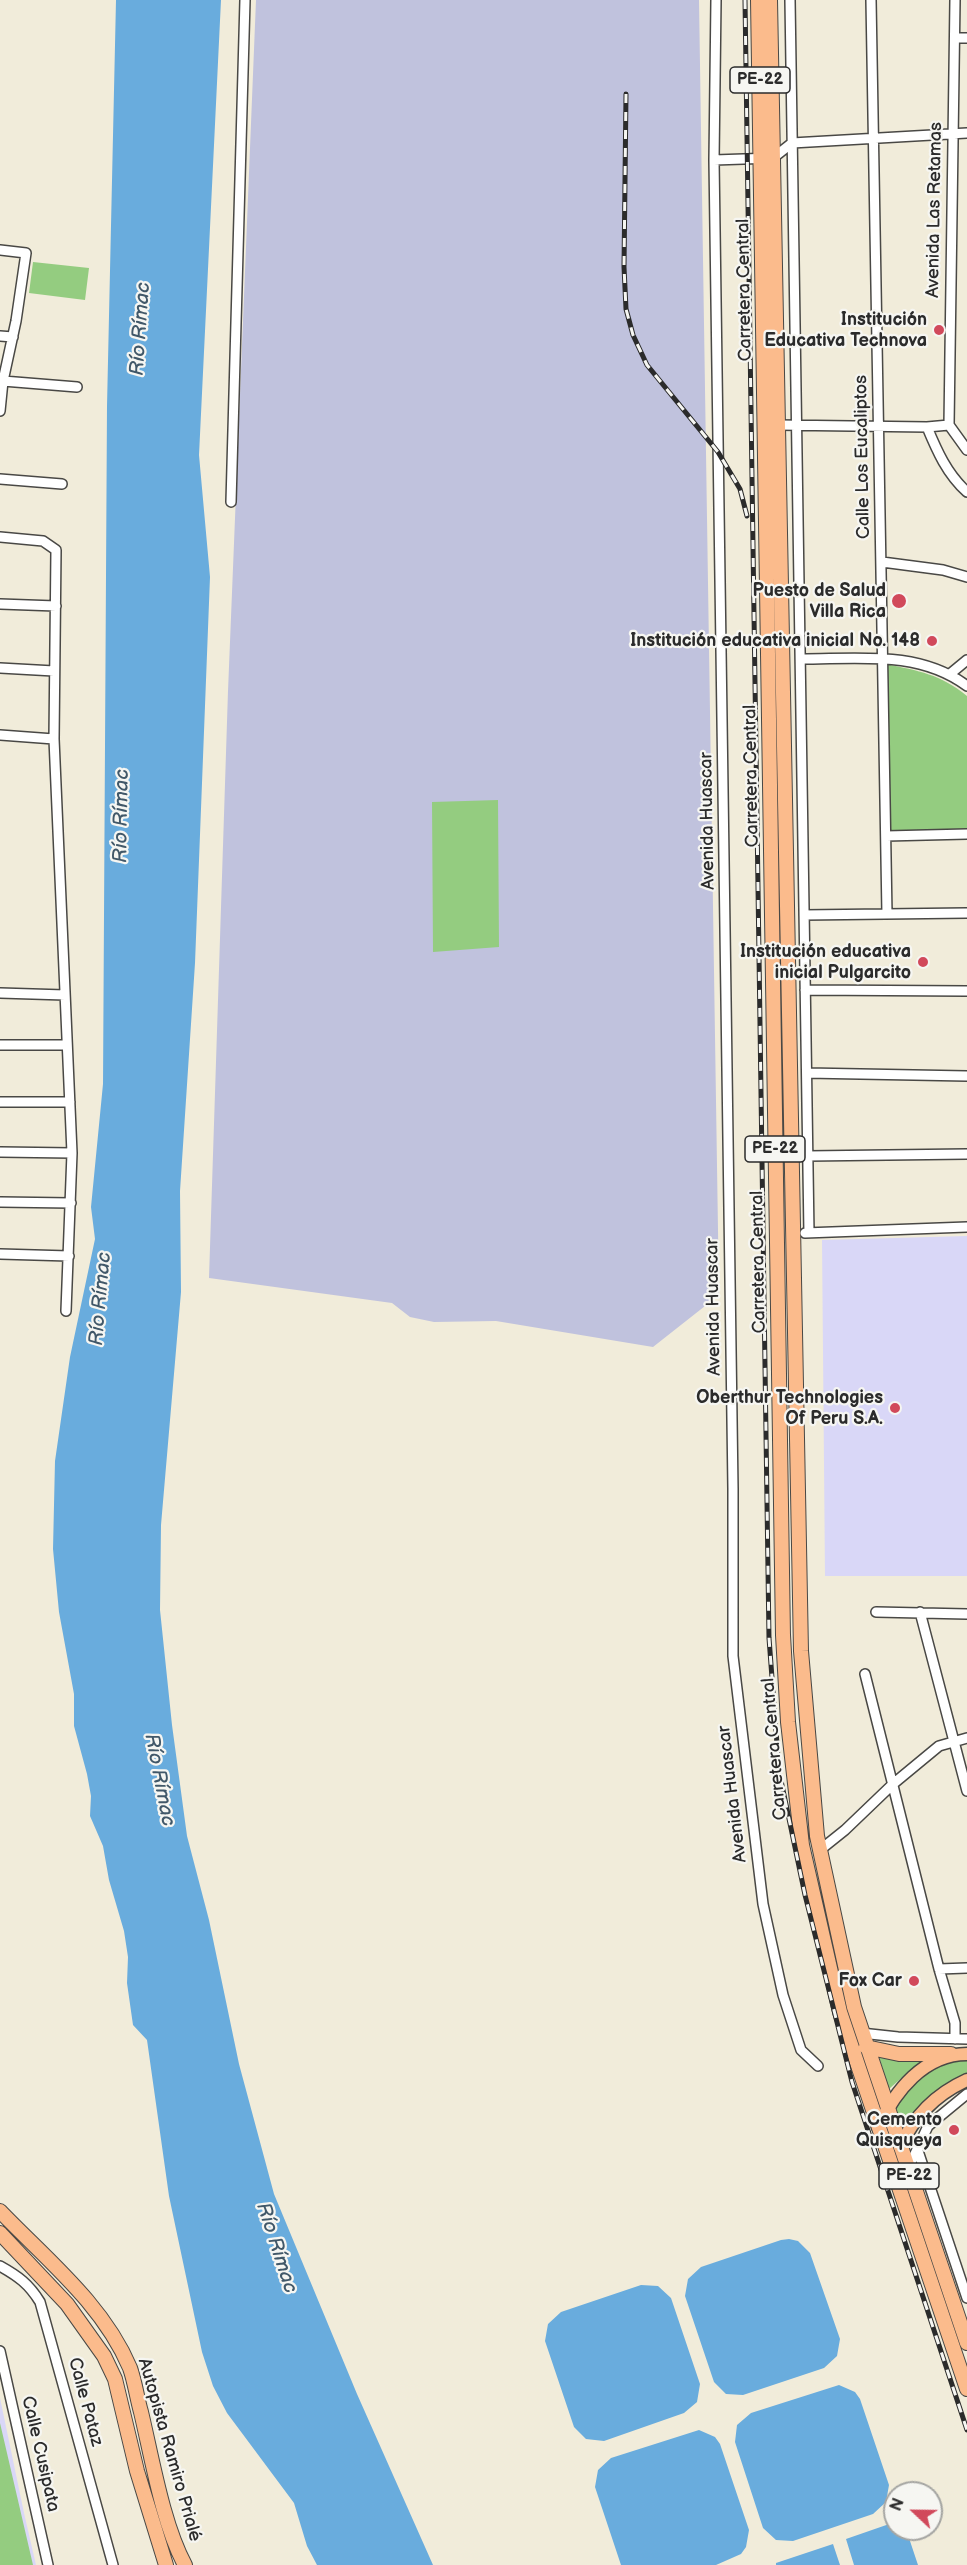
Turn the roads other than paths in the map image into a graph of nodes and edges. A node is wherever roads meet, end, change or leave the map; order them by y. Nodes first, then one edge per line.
1 (245, 0) edge
2 (717, 0) edge
3 (758, 0) edge
4 (770, 0) edge
5 (790, 0) edge
6 (871, 0) edge
7 (955, 0) edge
8 (955, 38) junction
9 (967, 38) edge
10 (953, 133) junction
11 (967, 133) edge
12 (872, 138) junction
13 (792, 143) junction
14 (767, 159) junction
15 (714, 160) junction
16 (0, 250) edge
17 (0, 336) edge
18 (13, 337) junction
19 (3, 381) junction
20 (77, 387) dead end
21 (0, 411) edge
22 (778, 425) junction
23 (949, 425) junction
24 (797, 426) junction
25 (879, 426) junction
26 (927, 427) junction
27 (967, 450) edge
28 (0, 479) edge
29 (62, 484) dead end
30 (967, 492) edge
31 (231, 502) dead end
32 (0, 537) edge
33 (882, 562) junction
34 (967, 576) edge
35 (0, 604) edge
36 (56, 606) junction
37 (801, 659) junction
38 (883, 659) junction
39 (967, 660) edge
40 (0, 668) edge
41 (54, 671) junction
42 (950, 674) junction
43 (967, 686) edge
44 (0, 735) edge
45 (54, 738) junction
46 (967, 834) edge
47 (886, 836) junction
48 (967, 913) edge
49 (887, 914) junction
50 (804, 915) junction
51 (806, 990) junction
52 (967, 991) edge
53 (0, 993) edge
54 (65, 994) junction
55 (0, 1045) edge
56 (68, 1045) junction
57 (807, 1073) junction
58 (967, 1076) edge
59 (0, 1102) edge
60 (70, 1102) junction
61 (0, 1152) edge
62 (72, 1153) junction
63 (967, 1154) edge
64 (808, 1156) junction
65 (791, 1158) junction
66 (776, 1159) junction
67 (0, 1202) edge
68 (71, 1203) junction
69 (967, 1227) edge
70 (794, 1233) junction
71 (809, 1233) junction
72 (0, 1254) edge
73 (69, 1256) junction
74 (66, 1311) dead end
75 (876, 1612) dead end
76 (920, 1612) junction
77 (967, 1614) edge
78 (865, 1674) dead end
79 (967, 1738) edge
80 (955, 1741) junction
81 (892, 1784) junction
82 (967, 1791) edge
83 (820, 1850) junction
84 (967, 1968) edge
85 (939, 1969) junction
86 (861, 2033) junction
87 (955, 2039) junction
88 (967, 2039) edge
89 (866, 2047) junction
90 (951, 2054) junction
91 (967, 2054) edge
92 (818, 2066) dead end
93 (967, 2080) edge
94 (967, 2095) edge
95 (887, 2108) junction
96 (878, 2127) junction
97 (900, 2147) junction
98 (917, 2148) junction
99 (908, 2171) junction
100 (0, 2211) edge
101 (0, 2233) edge
102 (937, 2256) junction
103 (923, 2261) junction
104 (0, 2266) edge
105 (967, 2298) edge
106 (953, 2303) junction
107 (967, 2343) edge
108 (0, 2351) edge
109 (967, 2389) edge
110 (48, 2565) edge
111 (113, 2565) edge
112 (166, 2565) edge
113 (185, 2565) edge

1 - 31 street
2 - 15 street, Avenida Huascar
3 - 14 highway, Carretera Central / PE-22
4 - 14 highway, Carretera Central / PE-22
5 - 13 street
6 - 12 street, Calle Los Eucaliptos
7 - 8 street, Avenida Las Retamas
8 - 9 street
8 - 10 street, Avenida Las Retamas
10 - 11 street
10 - 12 street
10 - 23 street, Avenida Las Retamas
12 - 13 street
12 - 25 street, Calle Los Eucaliptos
13 - 14 street
13 - 24 street
14 - 15 street
14 - 22 highway, Carretera Central / PE-22
14 - 66 highway, Carretera Central / PE-22
15 - 92 street, Avenida Huascar
16 - 18 street
17 - 18 street
18 - 19 street
19 - 20 street
19 - 21 street
22 - 24 street
22 - 65 highway, Carretera Central / PE-22
23 - 26 street
23 - 27 street
24 - 25 street
24 - 37 street
25 - 26 street
25 - 33 street, Calle Los Eucaliptos
26 - 30 street
28 - 29 street
32 - 36 street
33 - 34 street
33 - 38 street, Calle Los Eucaliptos
35 - 36 street
36 - 41 street
37 - 38 street
37 - 50 street
38 - 42 street
38 - 47 street, Calle Los Eucaliptos
39 - 42 street
40 - 41 street
41 - 45 street
42 - 43 street
44 - 45 street
45 - 54 street
46 - 47 street
47 - 49 street, Calle Los Eucaliptos
48 - 49 street
49 - 50 street
50 - 51 street
51 - 52 street
51 - 57 street
53 - 54 street
54 - 56 street
55 - 56 street
56 - 60 street
57 - 58 street
57 - 64 street
59 - 60 street
60 - 62 street
61 - 62 street
62 - 68 street
63 - 64 street
64 - 71 street
65 - 66 highway
65 - 70 highway, Carretera Central / PE-22
66 - 96 highway, Carretera Central / PE-22
67 - 68 street
68 - 73 street
69 - 71 street
70 - 71 street
70 - 83 highway, Carretera Central / PE-22
72 - 73 street
73 - 74 street
75 - 76 street
76 - 77 street
76 - 80 street
78 - 81 street
79 - 80 street
80 - 81 street
80 - 82 street
81 - 83 street
81 - 85 street
83 - 86 highway, Carretera Central / PE-22
84 - 85 street
85 - 87 street
86 - 87 street
86 - 89 highway, Carretera Central / PE-22
87 - 88 street
89 - 90 highway
89 - 95 highway, Carretera Central / PE-22
90 - 91 main road
90 - 95 main road
93 - 97 main road
94 - 98 street
95 - 96 main road
95 - 97 highway, Carretera Central / PE-22
96 - 103 highway, Carretera Central / PE-22
97 - 99 highway, Carretera Central / PE-22
98 - 99 street
98 - 105 street
99 - 102 highway, Carretera Central / PE-22
100 - 113 highway, Autopista Ramiro Prialé
101 - 112 highway, Autopista Ramiro Prialé
102 - 103 highway
102 - 106 highway, Carretera Central / PE-22
103 - 109 highway, Carretera Central / PE-22
104 - 111 street, Calle Pataz
105 - 106 street
106 - 107 highway, Carretera Central / PE-22
108 - 110 street, Calle Cusipata

